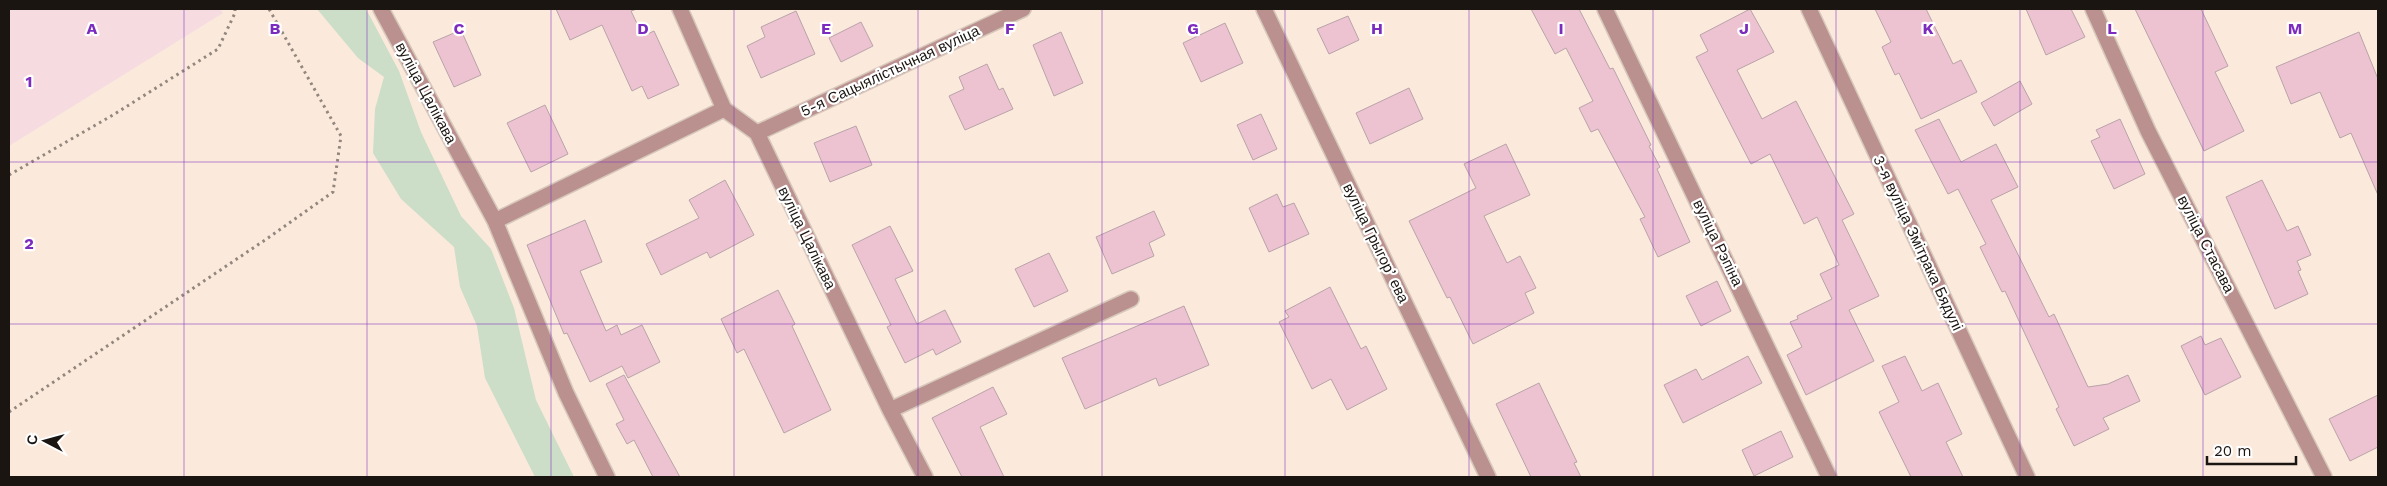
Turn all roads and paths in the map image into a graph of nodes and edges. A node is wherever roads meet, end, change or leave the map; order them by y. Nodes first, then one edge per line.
1 (235, 9) edge
2 (268, 9) edge
3 (381, 9) edge
4 (680, 9) edge
5 (1023, 9) edge
6 (1264, 9) edge
7 (1605, 9) edge
8 (1809, 9) edge
9 (2093, 9) edge
10 (1007, 12) edge
11 (724, 109) junction
12 (757, 133) junction
13 (9, 175) edge
14 (495, 221) junction
15 (1131, 299) dead end
16 (890, 410) junction
17 (9, 412) edge
18 (607, 477) edge
19 (925, 477) edge
20 (1488, 477) edge
21 (1829, 477) edge
22 (2027, 477) edge
23 (2324, 477) edge

1 - 13 path
2 - 17 path
3 - 14 street, вуліца Цалікава
4 - 11 street
5 - 10 street, 5-я Сацыялістычная вуліца
6 - 20 street, вуліца Грыгорʼева
7 - 21 street, вуліца Рэпіна
8 - 22 street, 3-я вуліца Змітрака Бядулі
9 - 23 street, вуліца Стасава
10 - 12 street, 5-я Сацыялістычная вуліца
11 - 12 street, вуліца Цалікава
11 - 14 street
12 - 16 street, вуліца Цалікава
14 - 18 street, вуліца Цалікава
15 - 16 street
16 - 19 street, вуліца Цалікава

